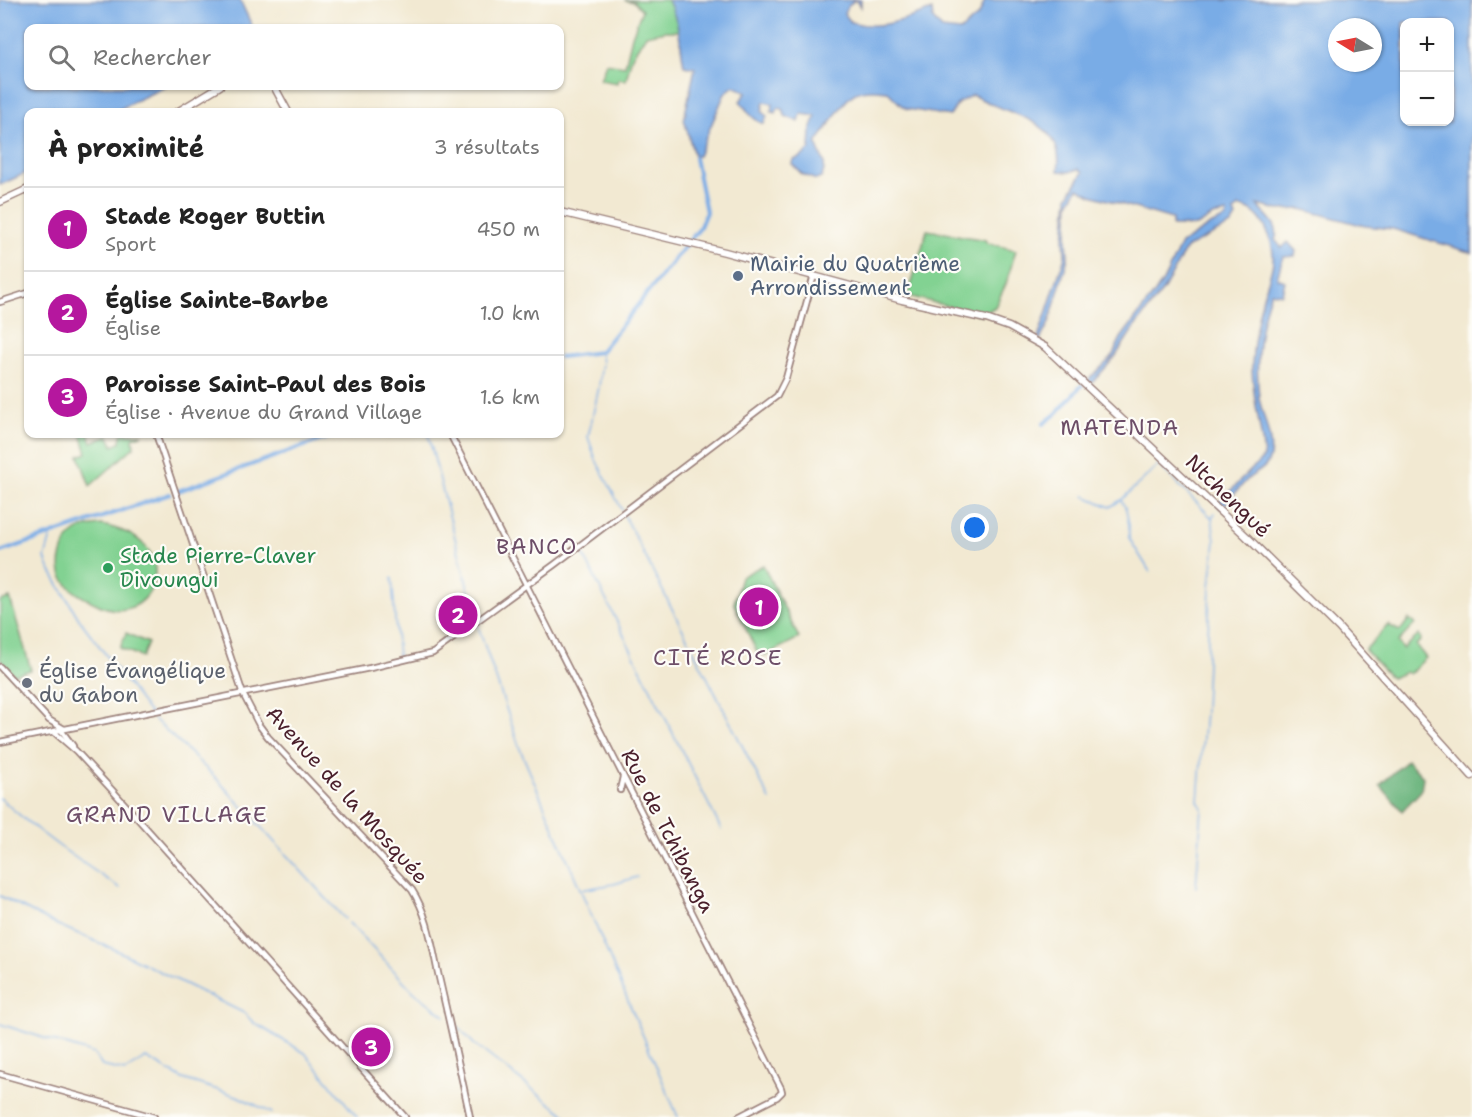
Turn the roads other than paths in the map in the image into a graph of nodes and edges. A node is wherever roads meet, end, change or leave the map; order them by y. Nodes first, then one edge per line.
1 (213, 90) edge
2 (276, 90) edge
3 (184, 108) edge
4 (286, 108) edge
5 (24, 191) edge
6 (0, 202) edge
7 (564, 213) edge
8 (814, 275) junction
9 (24, 294) edge
10 (0, 302) edge
11 (157, 438) edge
12 (452, 438) edge
13 (527, 584) junction
14 (0, 667) edge
15 (243, 694) junction
16 (50, 720) junction
17 (72, 728) junction
18 (63, 729) junction
19 (52, 732) junction
20 (70, 741) junction
21 (0, 742) edge
22 (76, 751) junction
23 (1472, 776) edge
24 (623, 777) junction
25 (620, 790) dead end
26 (0, 1074) edge
27 (154, 1117) edge
28 (405, 1117) edge
29 (470, 1117) edge
30 (738, 1117) edge

1 - 3 main road
2 - 4 main road
5 - 6 main road
7 - 8 main road, Ntchengué
8 - 13 street
8 - 23 main road, Ntchengué
9 - 10 street
11 - 15 street, Avenue de la Mosquée
12 - 13 street, Rue de Tchibanga
13 - 15 street
13 - 24 street, Rue de Tchibanga
14 - 16 street
15 - 17 street
15 - 29 street, Avenue de la Mosquée
16 - 18 street
16 - 19 street
17 - 18 street
17 - 20 street
18 - 19 street
18 - 20 street
19 - 21 street
19 - 22 street
20 - 22 street
22 - 28 street
24 - 25 street
24 - 30 street, Rue de Tchibanga
26 - 27 street

